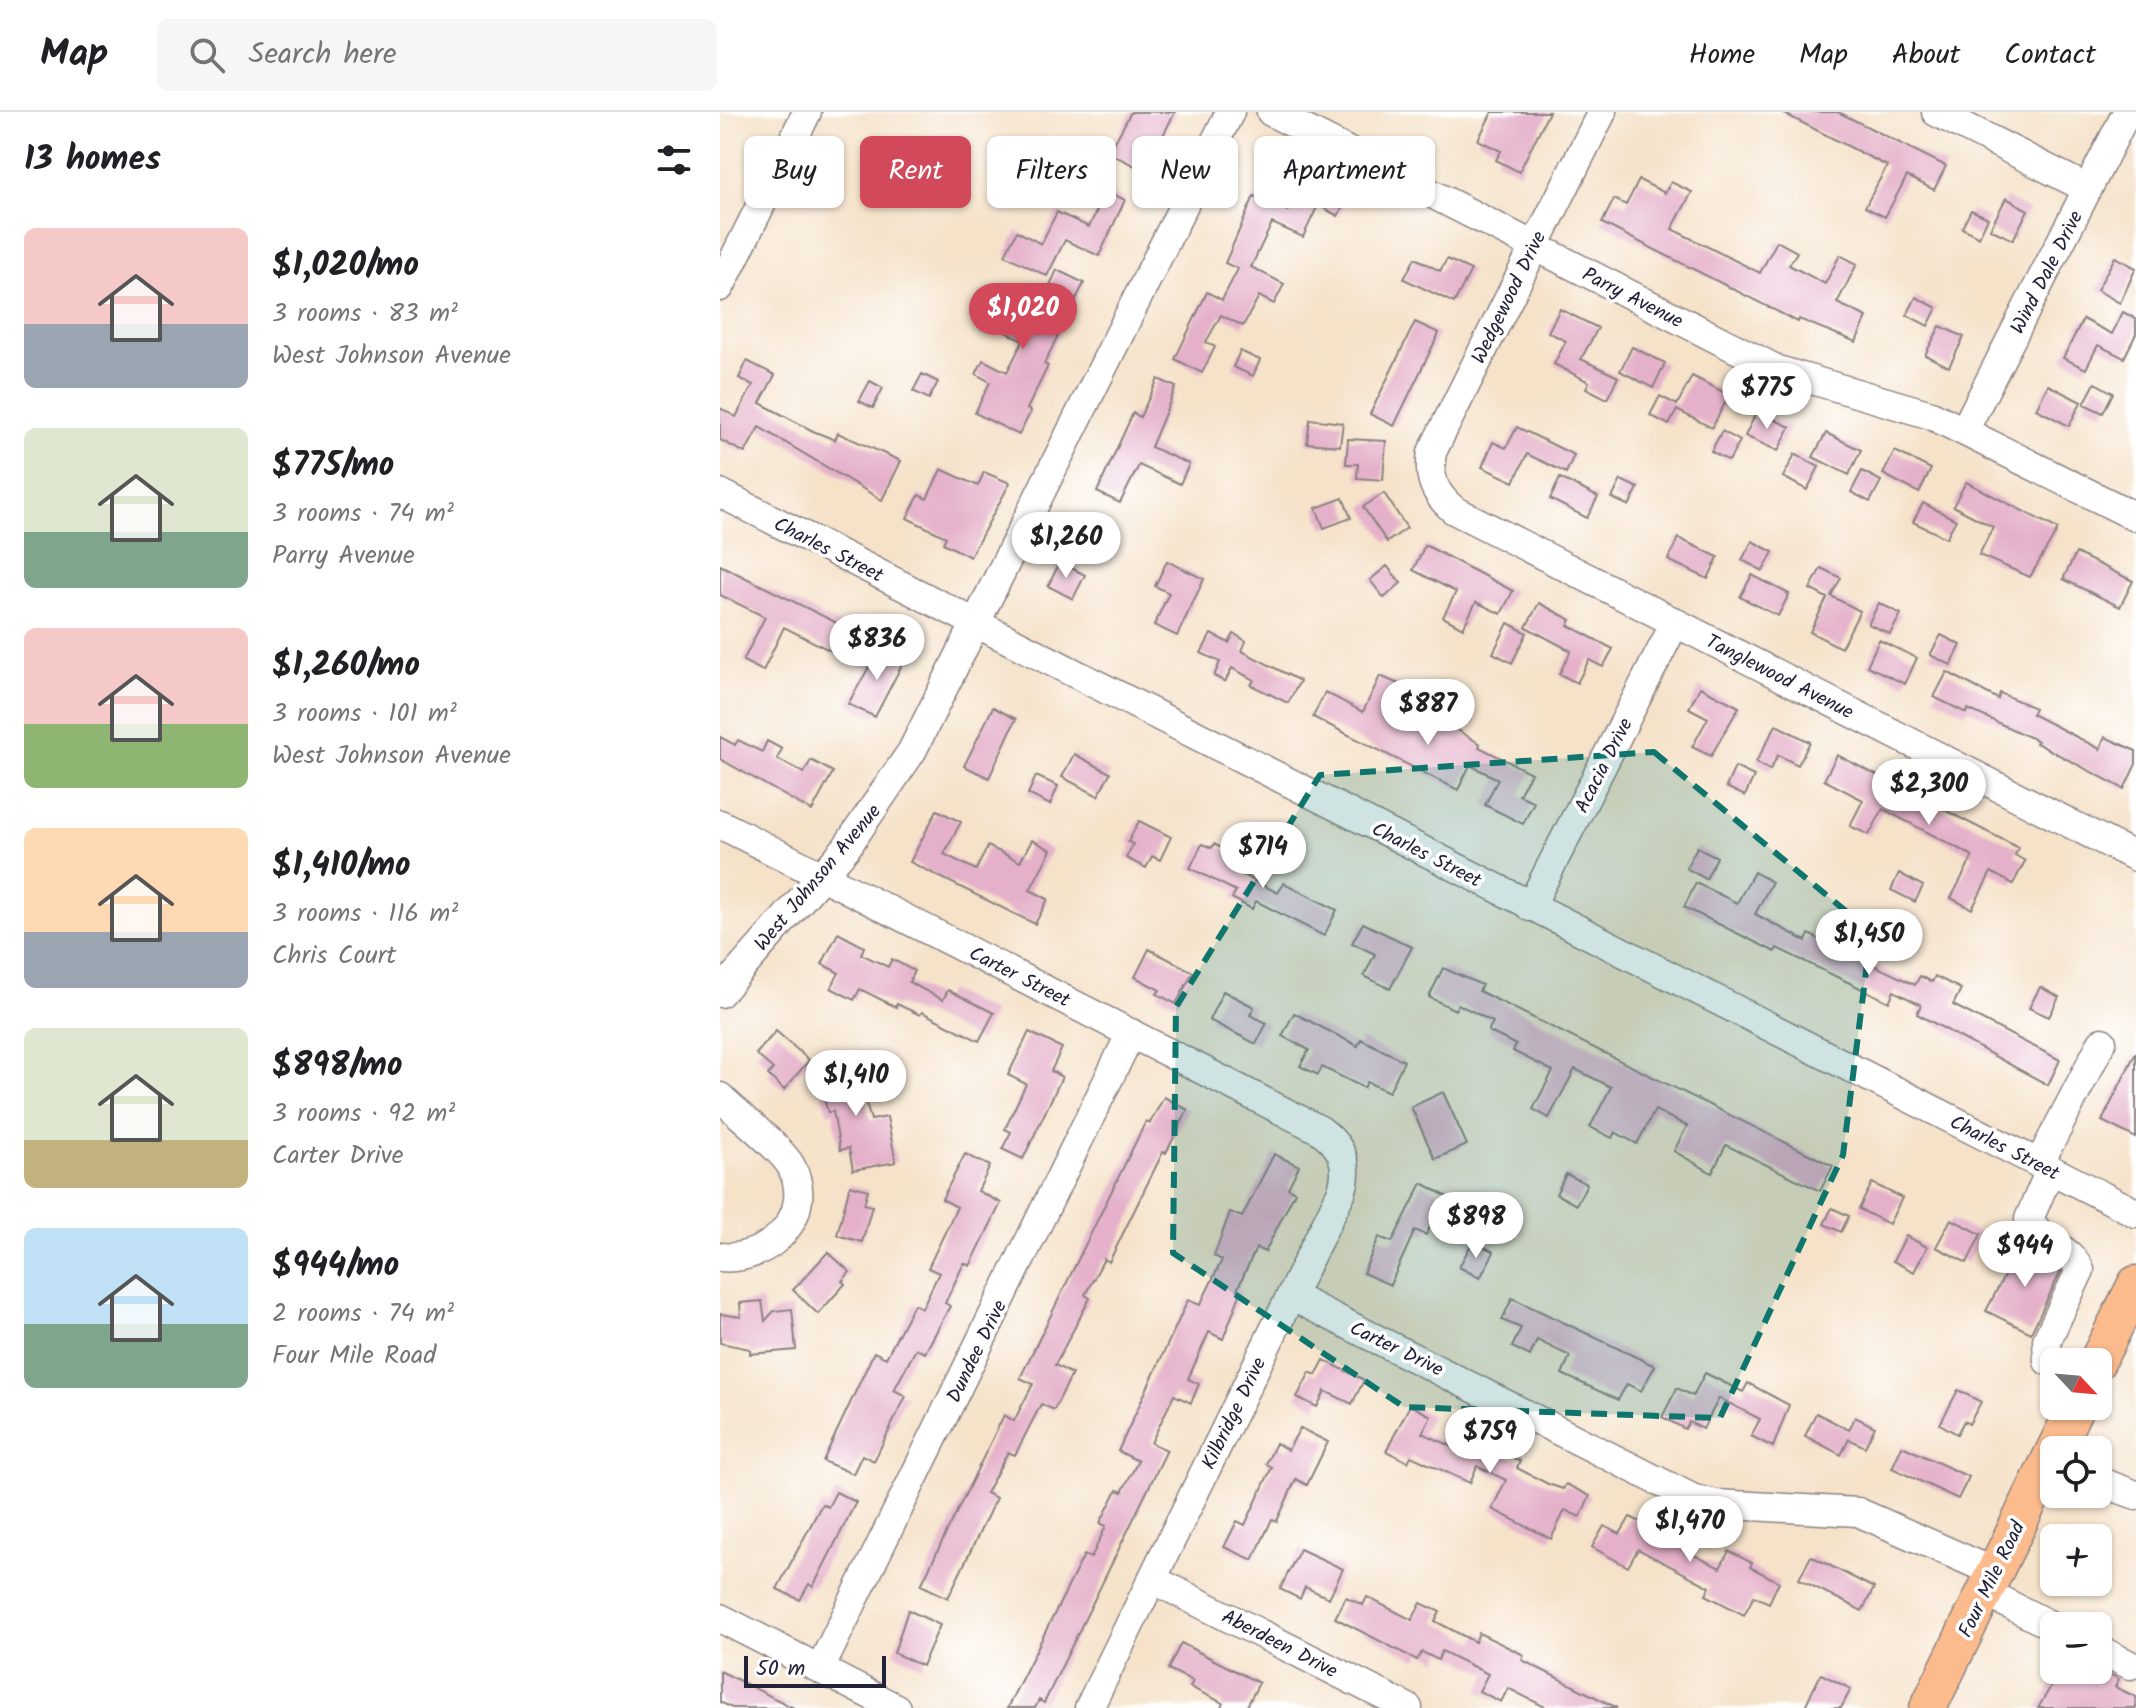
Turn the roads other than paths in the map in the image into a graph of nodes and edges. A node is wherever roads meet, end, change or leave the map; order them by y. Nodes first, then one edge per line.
1 (807, 112) edge
2 (1230, 112) edge
3 (1271, 112) edge
4 (1602, 112) edge
5 (1936, 112) edge
6 (2127, 112) edge
7 (2088, 189) junction
8 (1533, 246) junction
9 (720, 287) edge
10 (1964, 431) junction
11 (1433, 485) joint
12 (720, 493) edge
13 (2136, 517) edge
14 (1675, 623) junction
15 (976, 624) junction
16 (720, 824) edge
17 (2136, 857) edge
18 (822, 875) junction
19 (1530, 907) junction
20 (720, 993) edge
21 (1131, 1033) junction
22 (2102, 1042) dead end
23 (720, 1097) edge
24 (1320, 1130) joint
25 (2045, 1167) junction
26 (2136, 1213) edge
27 (720, 1257) edge
28 (2136, 1284) edge
29 (1291, 1296) junction
30 (2047, 1348) edge
31 (2104, 1348) edge
32 (2040, 1482) edge
33 (2112, 1486) edge
34 (2136, 1495) edge
35 (1152, 1579) junction
36 (1989, 1582) junction
37 (2040, 1617) edge
38 (720, 1618) edge
39 (2112, 1656) edge
40 (2130, 1665) dead end
41 (820, 1669) junction
42 (1091, 1704) edge
43 (896, 1708) edge
44 (1408, 1708) edge
45 (1928, 1708) edge

1 - 9 street
2 - 15 street, West Johnson Avenue
3 - 8 street, Parry Avenue
4 - 8 street, Wedgewood Drive
5 - 7 street
6 - 7 street, Wind Dale Drive
7 - 10 street, Wind Dale Drive
8 - 10 street, Parry Avenue
8 - 11 street, Wedgewood Drive
10 - 13 street, Parry Avenue
11 - 14 street, Tanglewood Avenue
12 - 15 street, Charles Street
14 - 17 street, Tanglewood Avenue
14 - 19 street, Acacia Drive
15 - 18 street, West Johnson Avenue
15 - 19 street, Charles Street
16 - 18 street, Carter Street
18 - 20 street, West Johnson Avenue
18 - 21 street, Carter Street
19 - 25 street, Charles Street
21 - 24 street, Carter Street
21 - 41 street, Dundee Drive
22 - 25 street
23 - 27 street
24 - 29 street, Kilbridge Drive
25 - 26 street, Charles Street
25 - 30 street
28 - 31 main road
29 - 35 street, Kilbridge Drive
29 - 36 street, Carter Drive
32 - 36 main road, Four Mile Road
33 - 34 street
35 - 42 street, Kilbridge Drive
35 - 44 street, Aberdeen Drive
36 - 37 street, Carter Drive
36 - 45 main road, Four Mile Road
38 - 41 street
39 - 40 street
41 - 43 street

